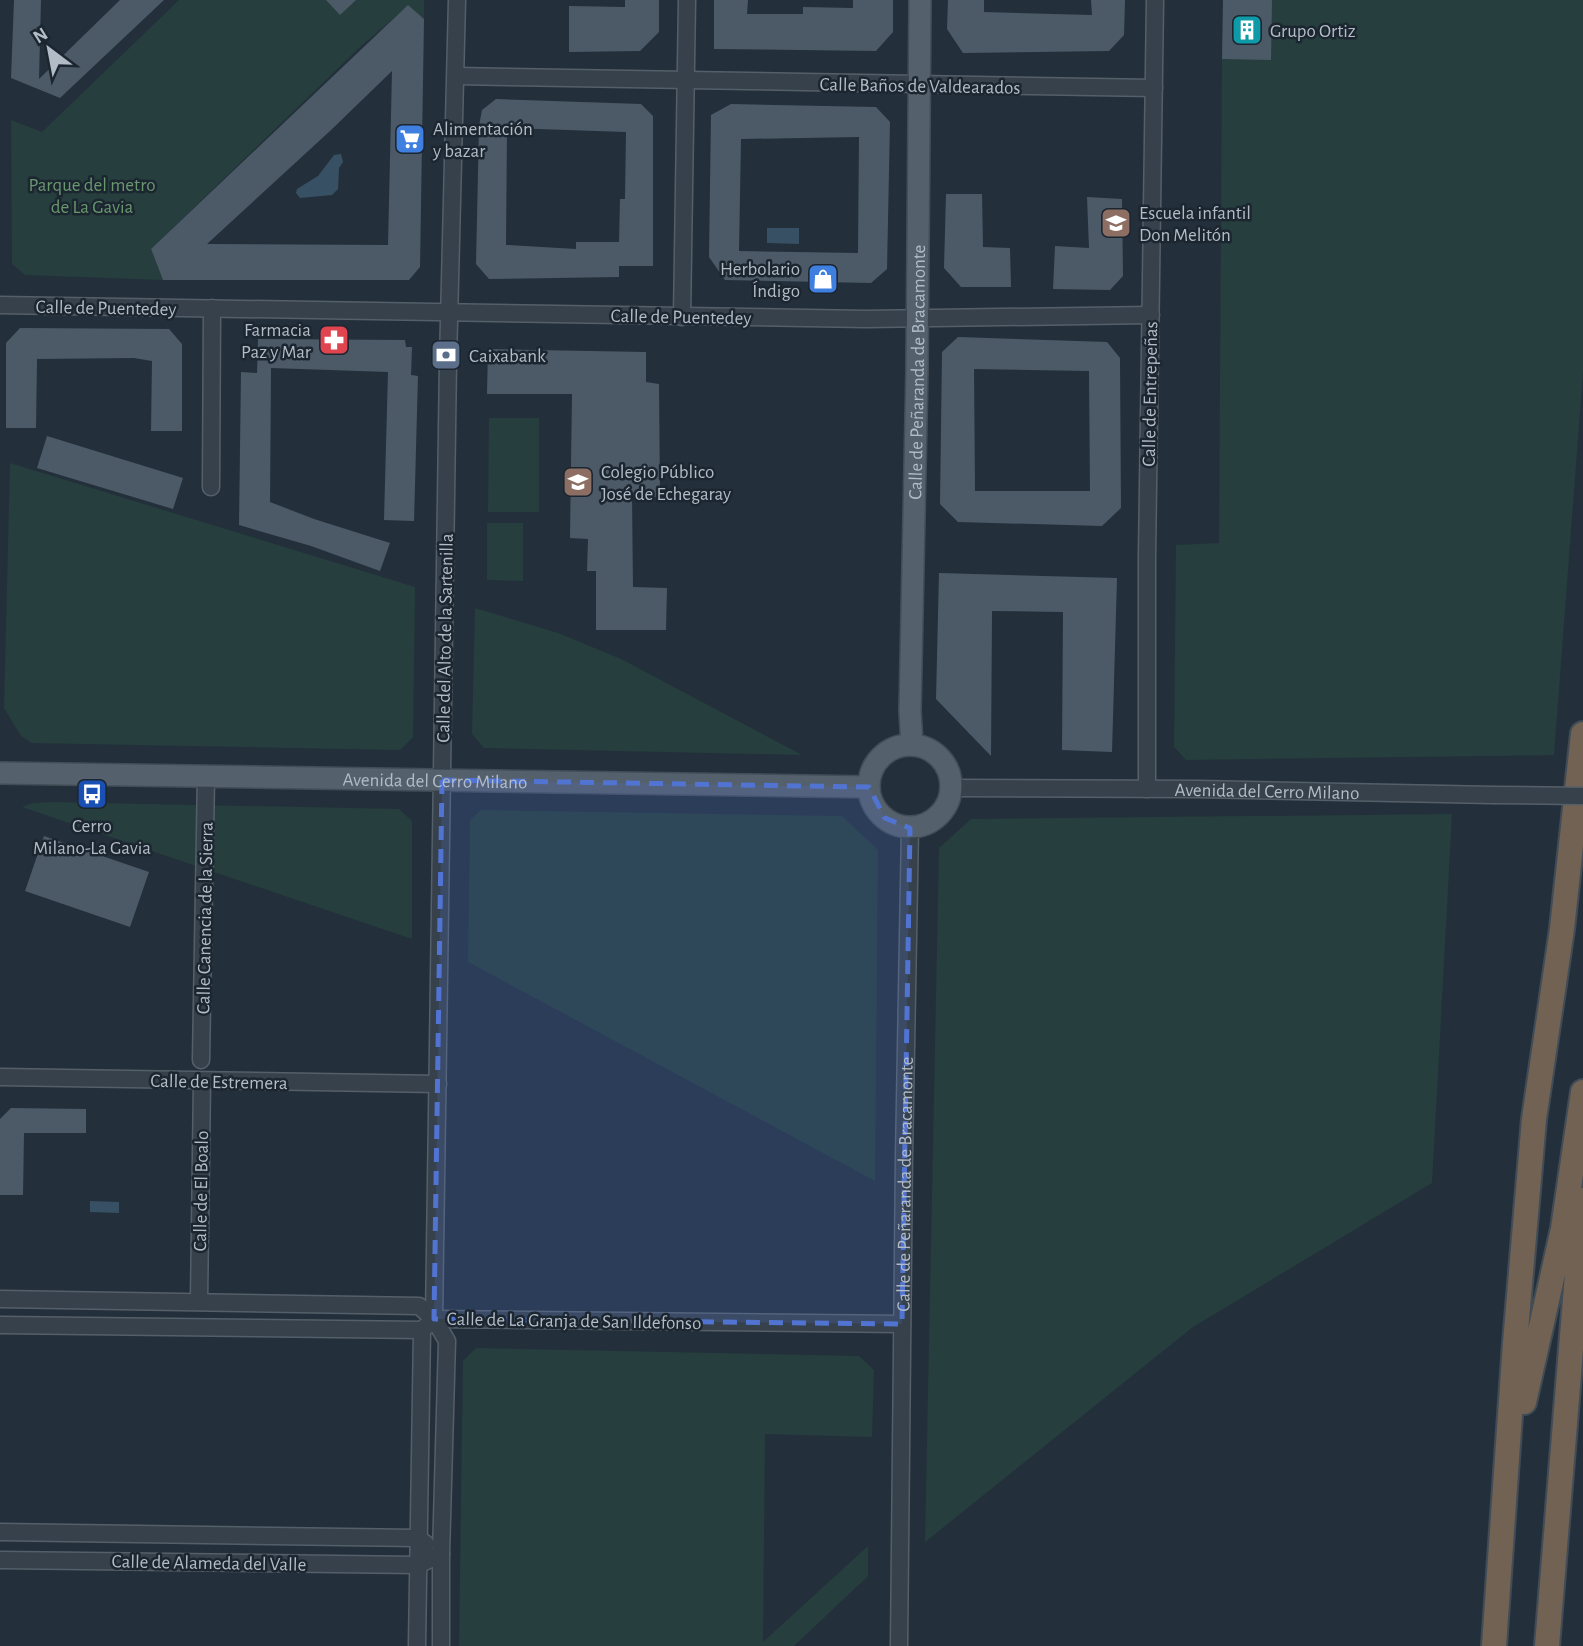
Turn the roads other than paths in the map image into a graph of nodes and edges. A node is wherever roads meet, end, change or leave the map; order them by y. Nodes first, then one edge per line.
1 (457, 0) edge
2 (687, 0) edge
3 (920, 0) edge
4 (1156, 0) edge
5 (456, 76) junction
6 (686, 82) junction
7 (919, 85) junction
8 (1154, 88) junction
9 (0, 305) edge
10 (212, 309) junction
11 (451, 312) junction
12 (1151, 315) junction
13 (682, 317) junction
14 (916, 319) junction
15 (211, 486) dead end
16 (1583, 734) edge
17 (912, 745) junction
18 (0, 773) edge
19 (206, 776) junction
20 (442, 780) junction
21 (869, 787) junction
22 (950, 788) junction
23 (1147, 789) junction
24 (1583, 796) edge
25 (910, 828) junction
26 (201, 1060) dead end
27 (0, 1077) edge
28 (202, 1081) junction
29 (438, 1084) junction
30 (1583, 1092) edge
31 (1583, 1196) edge
32 (0, 1299) edge
33 (199, 1301) junction
34 (428, 1324) junction
35 (902, 1324) junction
36 (0, 1325) edge
37 (0, 1532) edge
38 (417, 1538) junction
39 (441, 1554) junction
40 (0, 1560) edge
41 (418, 1565) junction
42 (1499, 1576) junction
43 (417, 1646) edge
44 (441, 1646) edge
45 (899, 1646) edge
46 (1494, 1646) edge
47 (1547, 1646) edge

1 - 5 street, Calle del Alto de la Sartenilla
2 - 6 street
3 - 7 main road, Calle de Peñaranda de Bracamonte
4 - 8 street, Calle de Entrepeñas
5 - 6 street, Calle Baños de Valdearados
5 - 11 street, Calle del Alto de la Sartenilla
6 - 7 street, Calle Baños de Valdearados
6 - 13 street
7 - 8 street, Calle Baños de Valdearados
7 - 14 main road, Calle de Peñaranda de Bracamonte
8 - 12 street, Calle de Entrepeñas
9 - 10 street, Calle de Puentedey
10 - 11 street, Calle de Puentedey
10 - 15 street
11 - 13 street, Calle de Puentedey
11 - 20 street, Calle del Alto de la Sartenilla
12 - 14 street, Calle de Puentedey
12 - 23 street, Calle de Entrepeñas
13 - 14 street, Calle de Puentedey
14 - 17 main road, Calle de Peñaranda de Bracamonte
16 - 42 highway
17 - 21 main road
17 - 22 main road
18 - 19 main road, Avenida del Cerro Milano
19 - 20 main road, Avenida del Cerro Milano
19 - 26 street, Calle Canencia de la Sierra
20 - 21 main road, Avenida del Cerro Milano
20 - 29 street, Calle del Alto de la Sartenilla
21 - 25 main road
22 - 23 street, Avenida del Cerro Milano
22 - 25 main road
23 - 24 street, Avenida del Cerro Milano, bridge
25 - 35 street, Calle de Peñaranda de Bracamonte
27 - 28 street, Calle de Estremera
28 - 29 street, Calle de Estremera
28 - 33 street, Calle de El Boalo
29 - 34 street, Calle del Alto de la Sartenilla
30 - 42 highway
31 - 47 highway
32 - 33 street, Calle de La Granja de San Ildefonso
33 - 34 street, Calle de La Granja de San Ildefonso
34 - 35 street, Calle de La Granja de San Ildefonso
34 - 36 street, Calle de La Granja de San Ildefonso
34 - 38 street, Calle del Alto de la Sartenilla
34 - 39 street, Calle del Alto de la Sartenilla
35 - 45 street, Calle de Peñaranda de Bracamonte
37 - 38 street, Calle de Alameda del Valle
38 - 39 street
38 - 41 street, Calle del Alto de la Sartenilla
39 - 41 street
39 - 44 street, Calle del Alto de la Sartenilla
40 - 41 street, Calle de Alameda del Valle
41 - 43 street, Calle del Alto de la Sartenilla
42 - 46 highway

